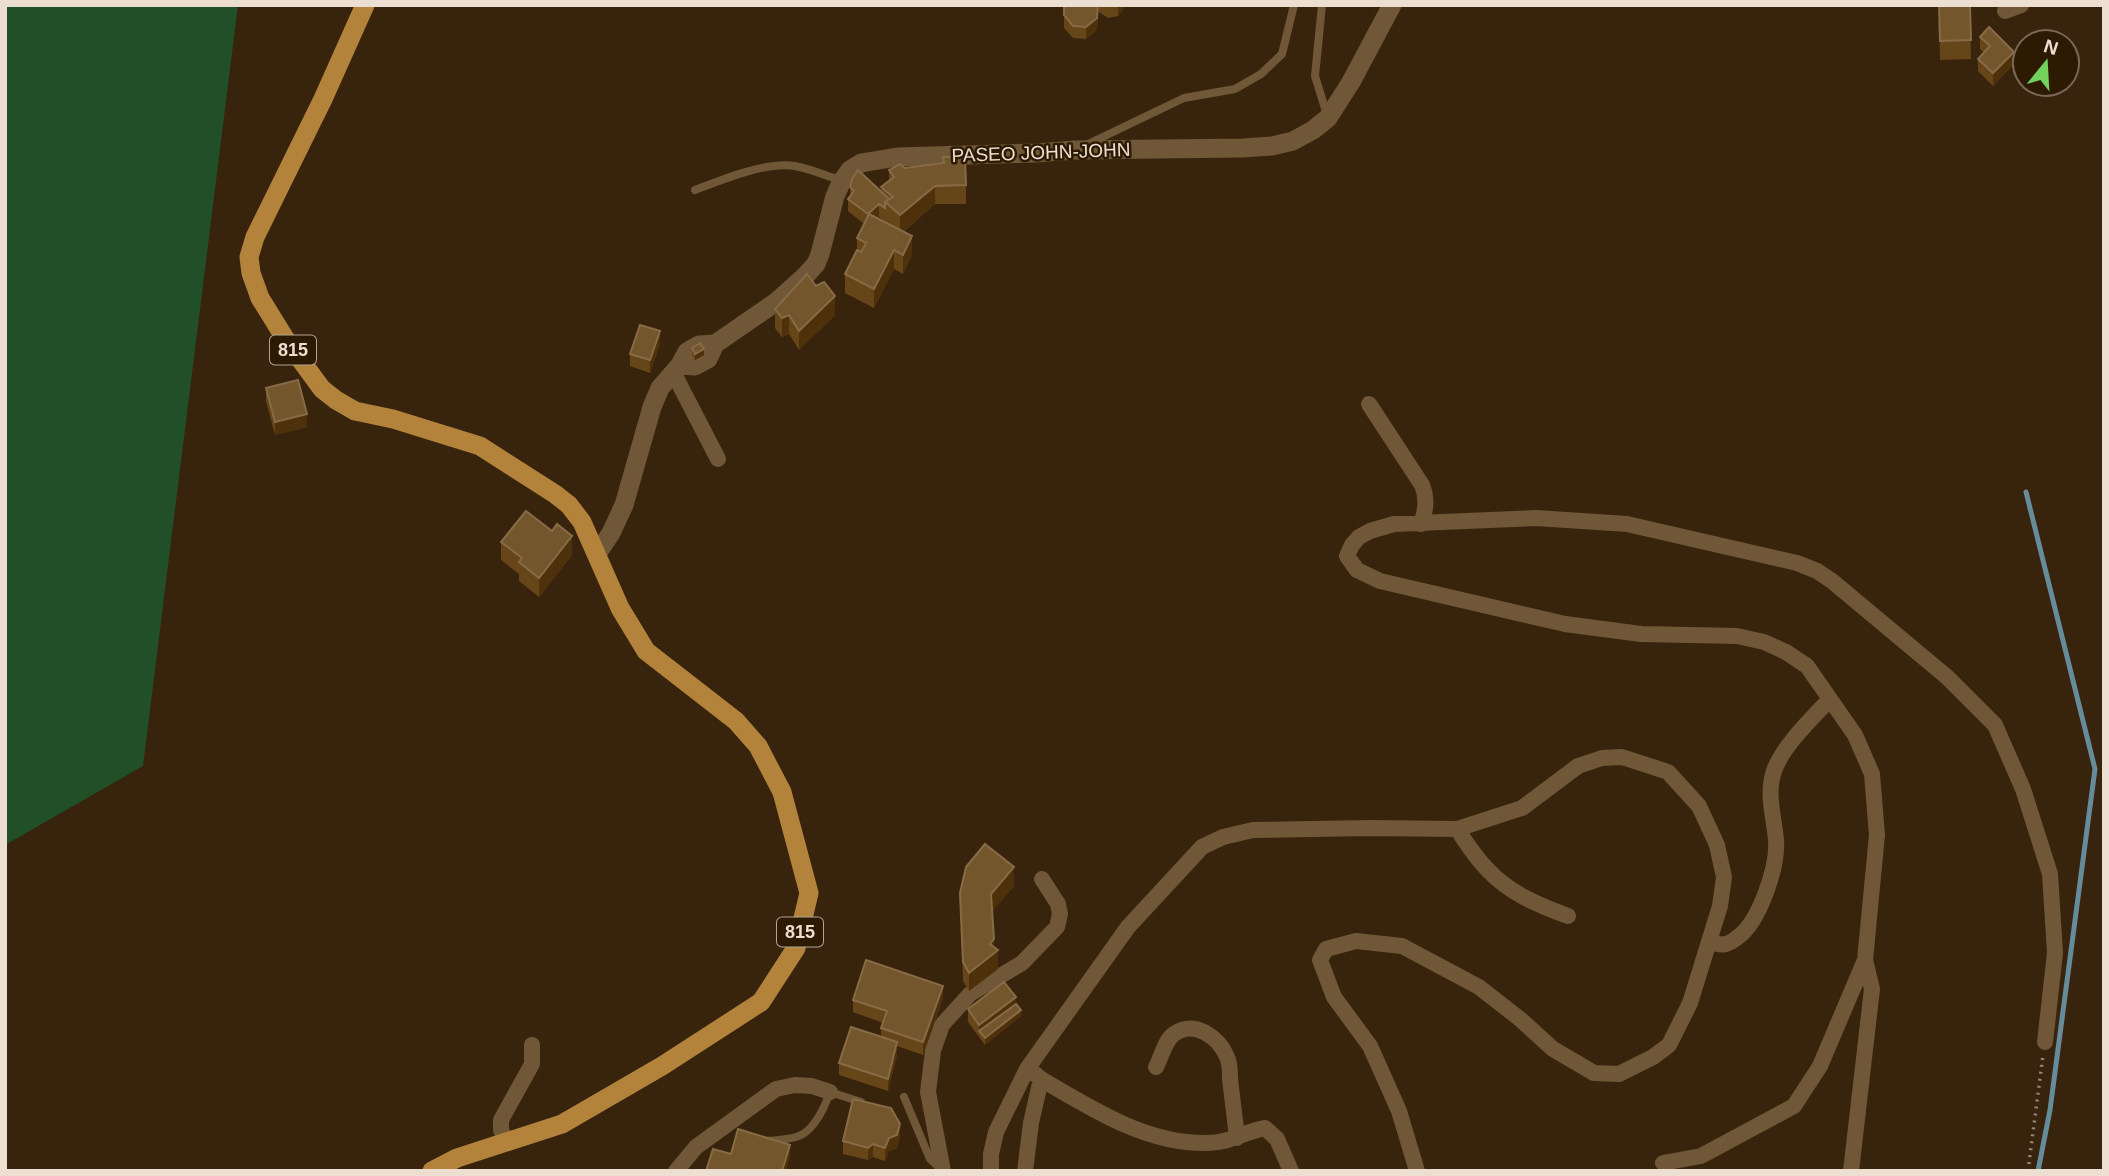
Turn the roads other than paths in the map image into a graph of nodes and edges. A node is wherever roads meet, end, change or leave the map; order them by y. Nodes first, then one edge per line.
1 (365, 5) edge
2 (1294, 5) edge
3 (1322, 5) edge
4 (1392, 5) edge
5 (1328, 118) junction
6 (1075, 150) junction
7 (842, 181) junction
8 (695, 190) dead end
9 (676, 368) junction
10 (1369, 404) dead end
11 (718, 459) dead end
12 (1421, 524) junction
13 (597, 554) junction
14 (1830, 699) junction
15 (1457, 829) junction
16 (1042, 879) dead end
17 (1568, 916) dead end
18 (1710, 941) junction
19 (1866, 960) junction
20 (2045, 1042) road end
21 (532, 1045) dead end
22 (1156, 1067) dead end
23 (1027, 1069) junction
24 (1041, 1079) junction
25 (830, 1092) junction
26 (904, 1097) dead end
27 (868, 1104) edge
28 (1237, 1138) junction
29 (508, 1143) junction
30 (752, 1143) edge
31 (1663, 1163) dead end
32 (942, 1170) edge
33 (432, 1171) edge
34 (676, 1171) edge
35 (991, 1171) edge
36 (1025, 1171) edge
37 (1291, 1171) edge
38 (1417, 1171) edge
39 (1851, 1171) edge

1 - 13 main road, 815
2 - 6 lane
3 - 5 lane
4 - 5 street, PASEO JOHN-JOHN
5 - 6 street, PASEO JOHN-JOHN
6 - 7 street, PASEO JOHN-JOHN
7 - 8 lane
7 - 9 street
9 - 11 street
9 - 13 street
10 - 12 street
12 - 14 street
12 - 20 street
13 - 29 main road, 815
14 - 18 street
14 - 19 street
15 - 17 street
15 - 18 street
15 - 23 street
16 - 32 street
18 - 38 street
19 - 31 street
19 - 39 street
21 - 29 street
22 - 28 street
23 - 24 street
23 - 35 street
24 - 28 street
24 - 36 street
25 - 27 lane
25 - 30 lane
25 - 34 street
26 - 32 lane
28 - 37 street
29 - 33 main road, 815

